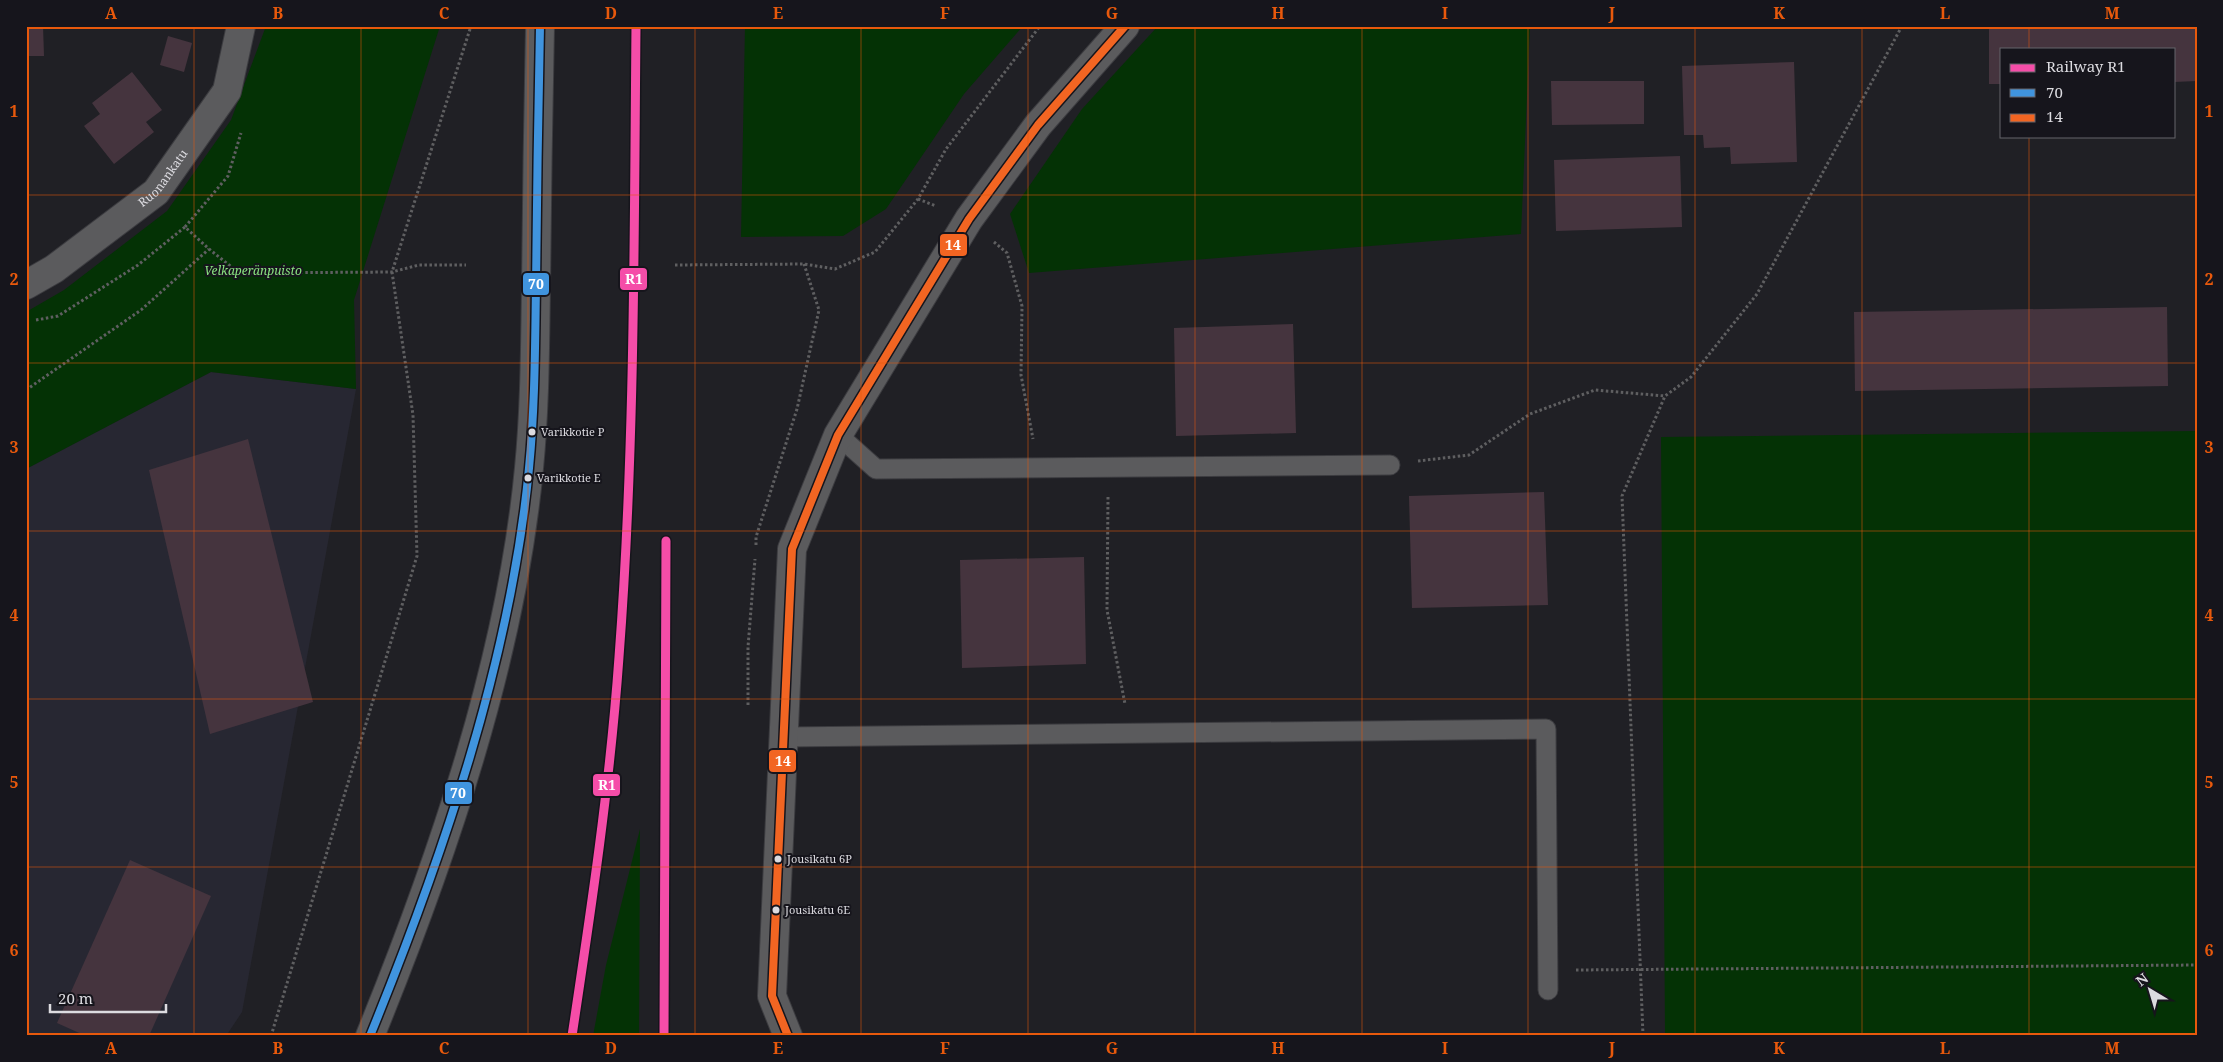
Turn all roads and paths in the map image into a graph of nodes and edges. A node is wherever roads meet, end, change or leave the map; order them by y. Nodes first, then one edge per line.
1 (241, 26) edge
2 (471, 26) edge
3 (540, 26) edge
4 (1040, 26) edge
5 (1125, 26) edge
6 (1902, 26) edge
7 (918, 199) junction
8 (969, 219) junction
9 (208, 249) junction
10 (466, 265) dead end
11 (675, 265) dead end
12 (392, 272) junction
13 (26, 285) edge
14 (34, 320) dead end
15 (26, 390) edge
16 (1665, 396) junction
17 (838, 435) junction
18 (1390, 465) joint
19 (1049, 468) junction
20 (1108, 468) junction
21 (1132, 734) junction
22 (783, 737) junction
23 (2197, 965) edge
24 (1640, 969) junction
25 (1548, 970) junction
26 (1548, 990) dead end
27 (271, 1036) edge
28 (370, 1036) edge
29 (788, 1036) edge
30 (1643, 1036) edge

1 - 13 street, Ruonankatu
2 - 12 path
3 - 28 street
4 - 7 path
5 - 8 street
6 - 16 path
7 - 8 path
7 - 11 path
8 - 17 street
8 - 19 path
9 - 12 path
9 - 14 path
9 - 15 path
10 - 12 path
12 - 27 path
16 - 18 path
16 - 24 path
17 - 19 lane
17 - 22 street
18 - 20 lane
19 - 20 lane
20 - 21 path
21 - 22 lane
21 - 25 lane
22 - 29 street
23 - 24 path
24 - 25 path
24 - 30 path
25 - 26 lane

